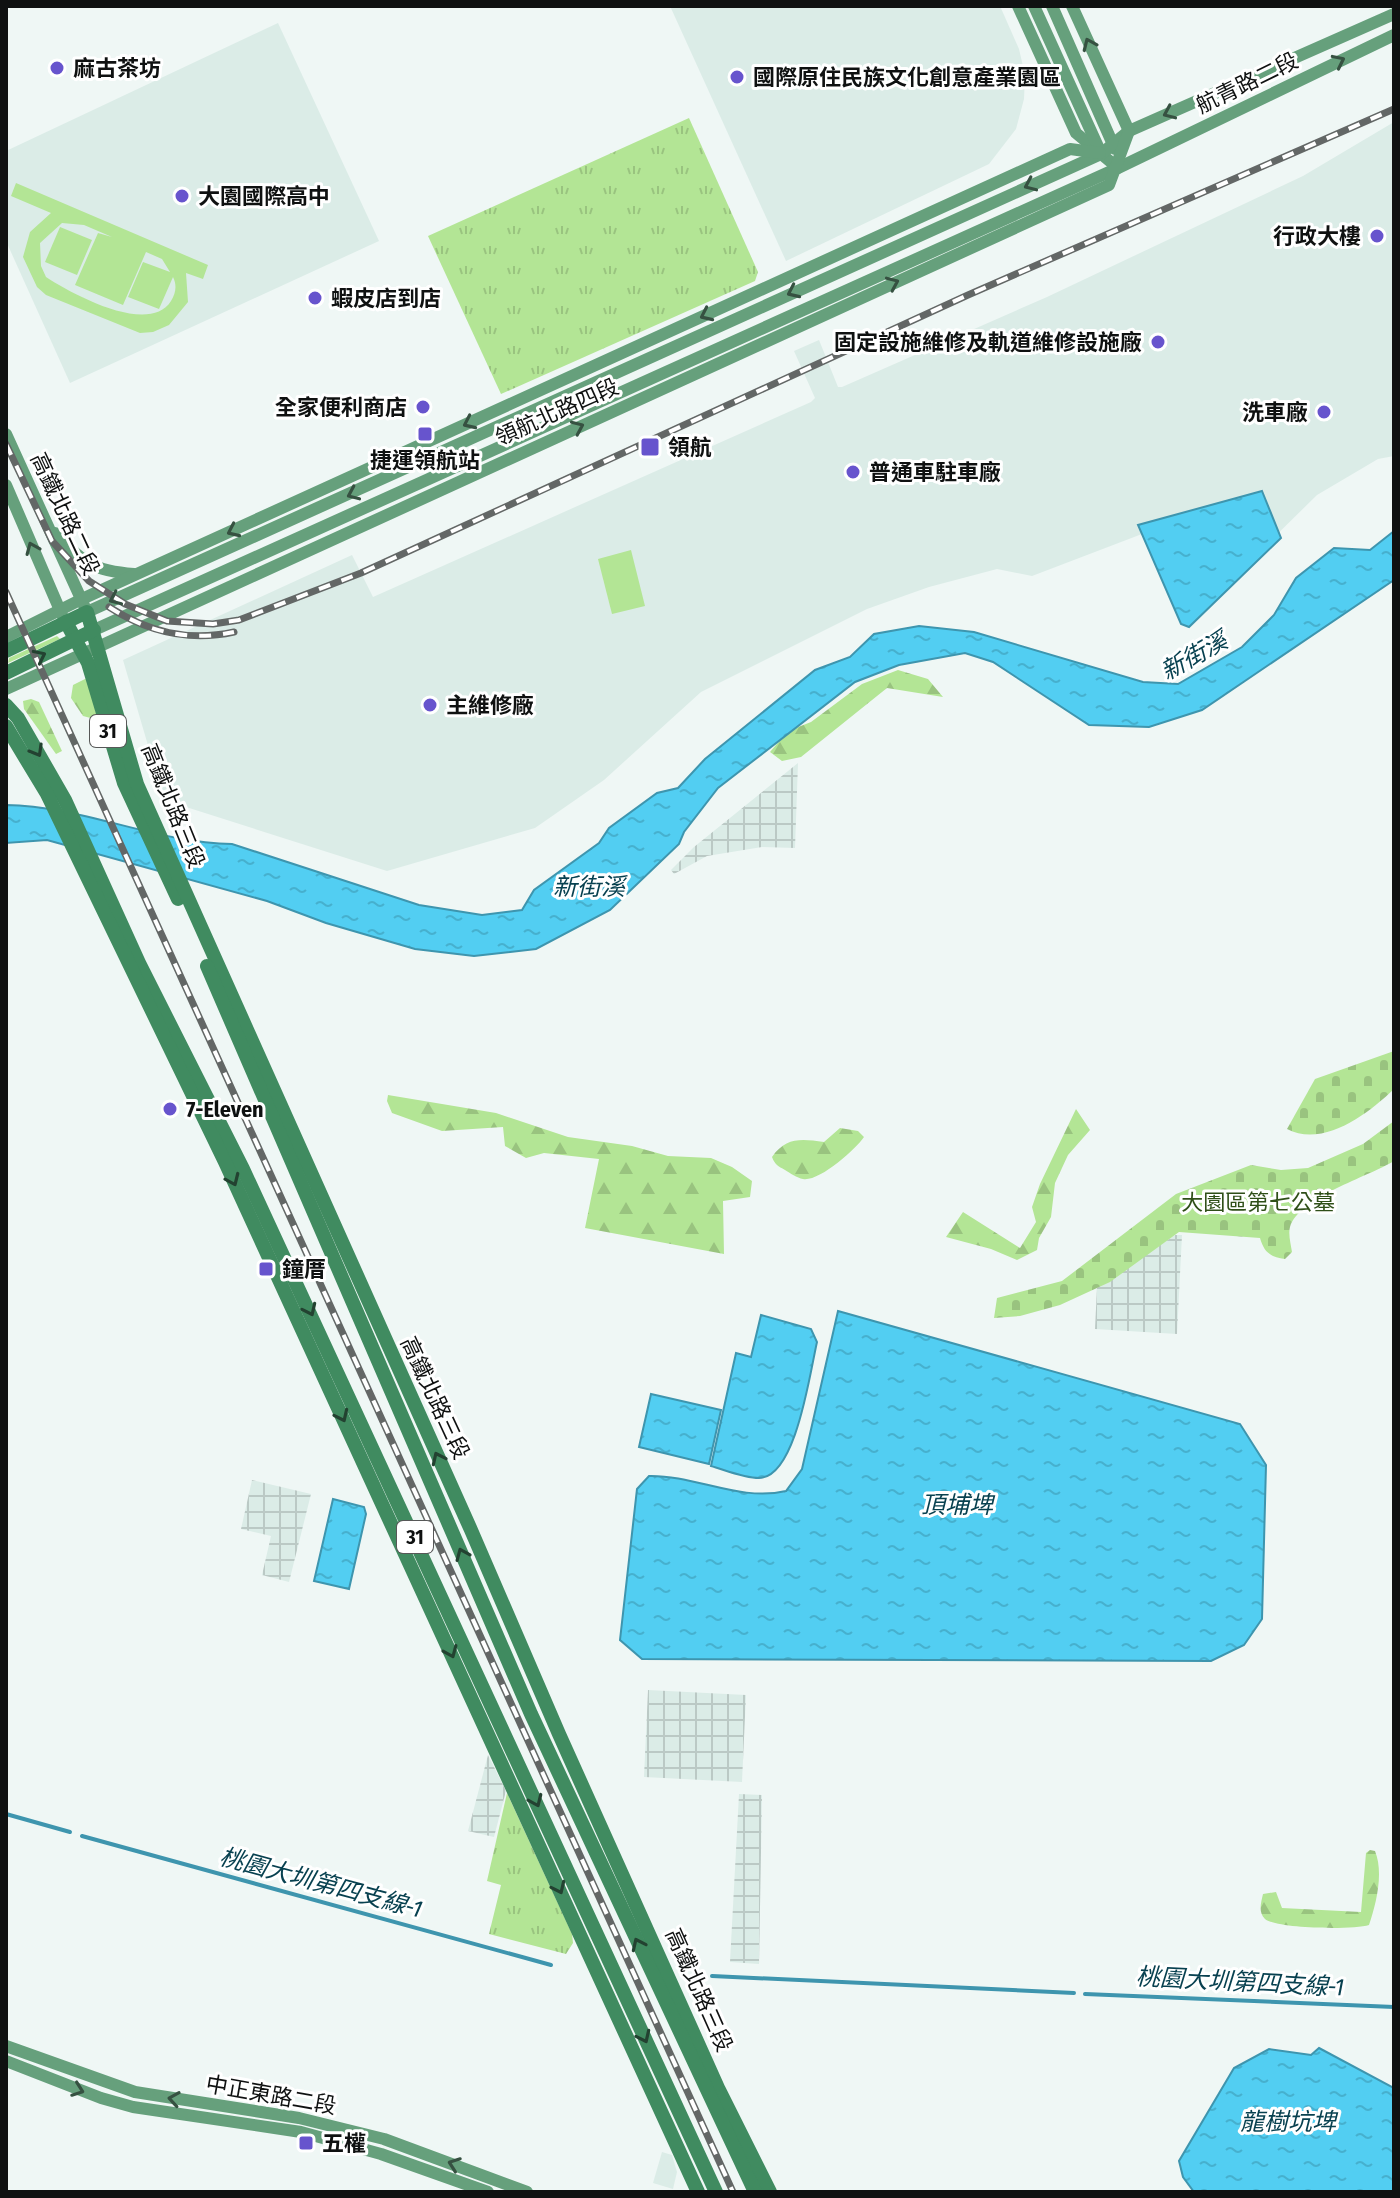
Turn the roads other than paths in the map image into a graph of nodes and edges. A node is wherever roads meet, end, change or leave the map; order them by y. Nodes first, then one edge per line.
1 (1018, 6) edge
2 (1034, 6) edge
3 (1052, 6) edge
4 (1072, 6) edge
5 (1394, 14) edge
6 (1394, 35) edge
7 (1129, 131) junction
8 (1076, 133) junction
9 (1114, 140) junction
10 (1070, 149) junction
11 (1101, 154) junction
12 (1118, 168) junction
13 (6, 434) edge
14 (6, 485) edge
15 (47, 525) junction
16 (137, 575) junction
17 (85, 605) junction
18 (63, 616) junction
19 (6, 637) edge
20 (96, 637) junction
21 (78, 646) junction
22 (6, 651) edge
23 (6, 673) edge
24 (6, 689) edge
25 (6, 705) edge
26 (6, 726) edge
27 (148, 825) junction
28 (188, 911) junction
29 (509, 1662) junction
30 (472, 1701) junction
31 (559, 1734) junction
32 (520, 1765) junction
33 (6, 2046) edge
34 (6, 2061) edge
35 (719, 2090) junction
36 (728, 2136) junction
37 (488, 2192) edge
38 (527, 2192) edge
39 (698, 2192) edge
40 (716, 2192) edge
41 (755, 2192) edge
42 (770, 2192) edge

1 - 8 street
2 - 11 street
3 - 9 street
7 -> 4 street
5 -> 7 street, 航青路二段
12 -> 6 street, 航青路二段
7 - 9 street, 領航北路四段
7 - 12 street
8 - 10 street
8 - 11 street
9 - 11 street, 領航北路四段
9 - 12 street
10 - 11 street
10 -> 16 street, 領航北路四段
11 - 12 street
11 -> 17 street, 領航北路四段
20 -> 12 street, 領航北路四段
13 - 15 street, 高鐵北路二段
18 -> 14 street, 高鐵北路二段
15 - 16 street
15 - 17 street, 高鐵北路二段
16 - 17 street, 領航北路四段
17 - 18 main road, 領航北路四段
17 - 20 main road, 高鐵北路三段
18 - 19 street, 領航北路四段
18 - 21 main road, 高鐵北路三段 / 31
18 - 22 main road, 領航北路四段
20 - 21 main road, 領航北路四段
20 - 27 main road, 高鐵北路三段
23 -> 21 main road, 領航北路四段
21 - 24 street, 領航北路四段
21 - 27 main road, 高鐵北路三段 / 31
25 -> 32 main road, 31
26 -> 30 main road
27 - 28 main road, 高鐵北路三段
29 -> 28 main road, 高鐵北路三段 / 31
31 -> 28 main road, 高鐵北路三段
29 - 31 main road
36 -> 29 main road, 高鐵北路三段 / 31
30 - 32 main road
30 -> 39 main road
31 - 35 main road, 高鐵北路三段
32 -> 40 main road, 31
38 -> 33 street, 中正東路二段
34 -> 37 street, 中正東路二段
35 - 36 main road
35 - 42 main road, 高鐵北路三段
36 - 41 main road, 高鐵北路三段 / 31

